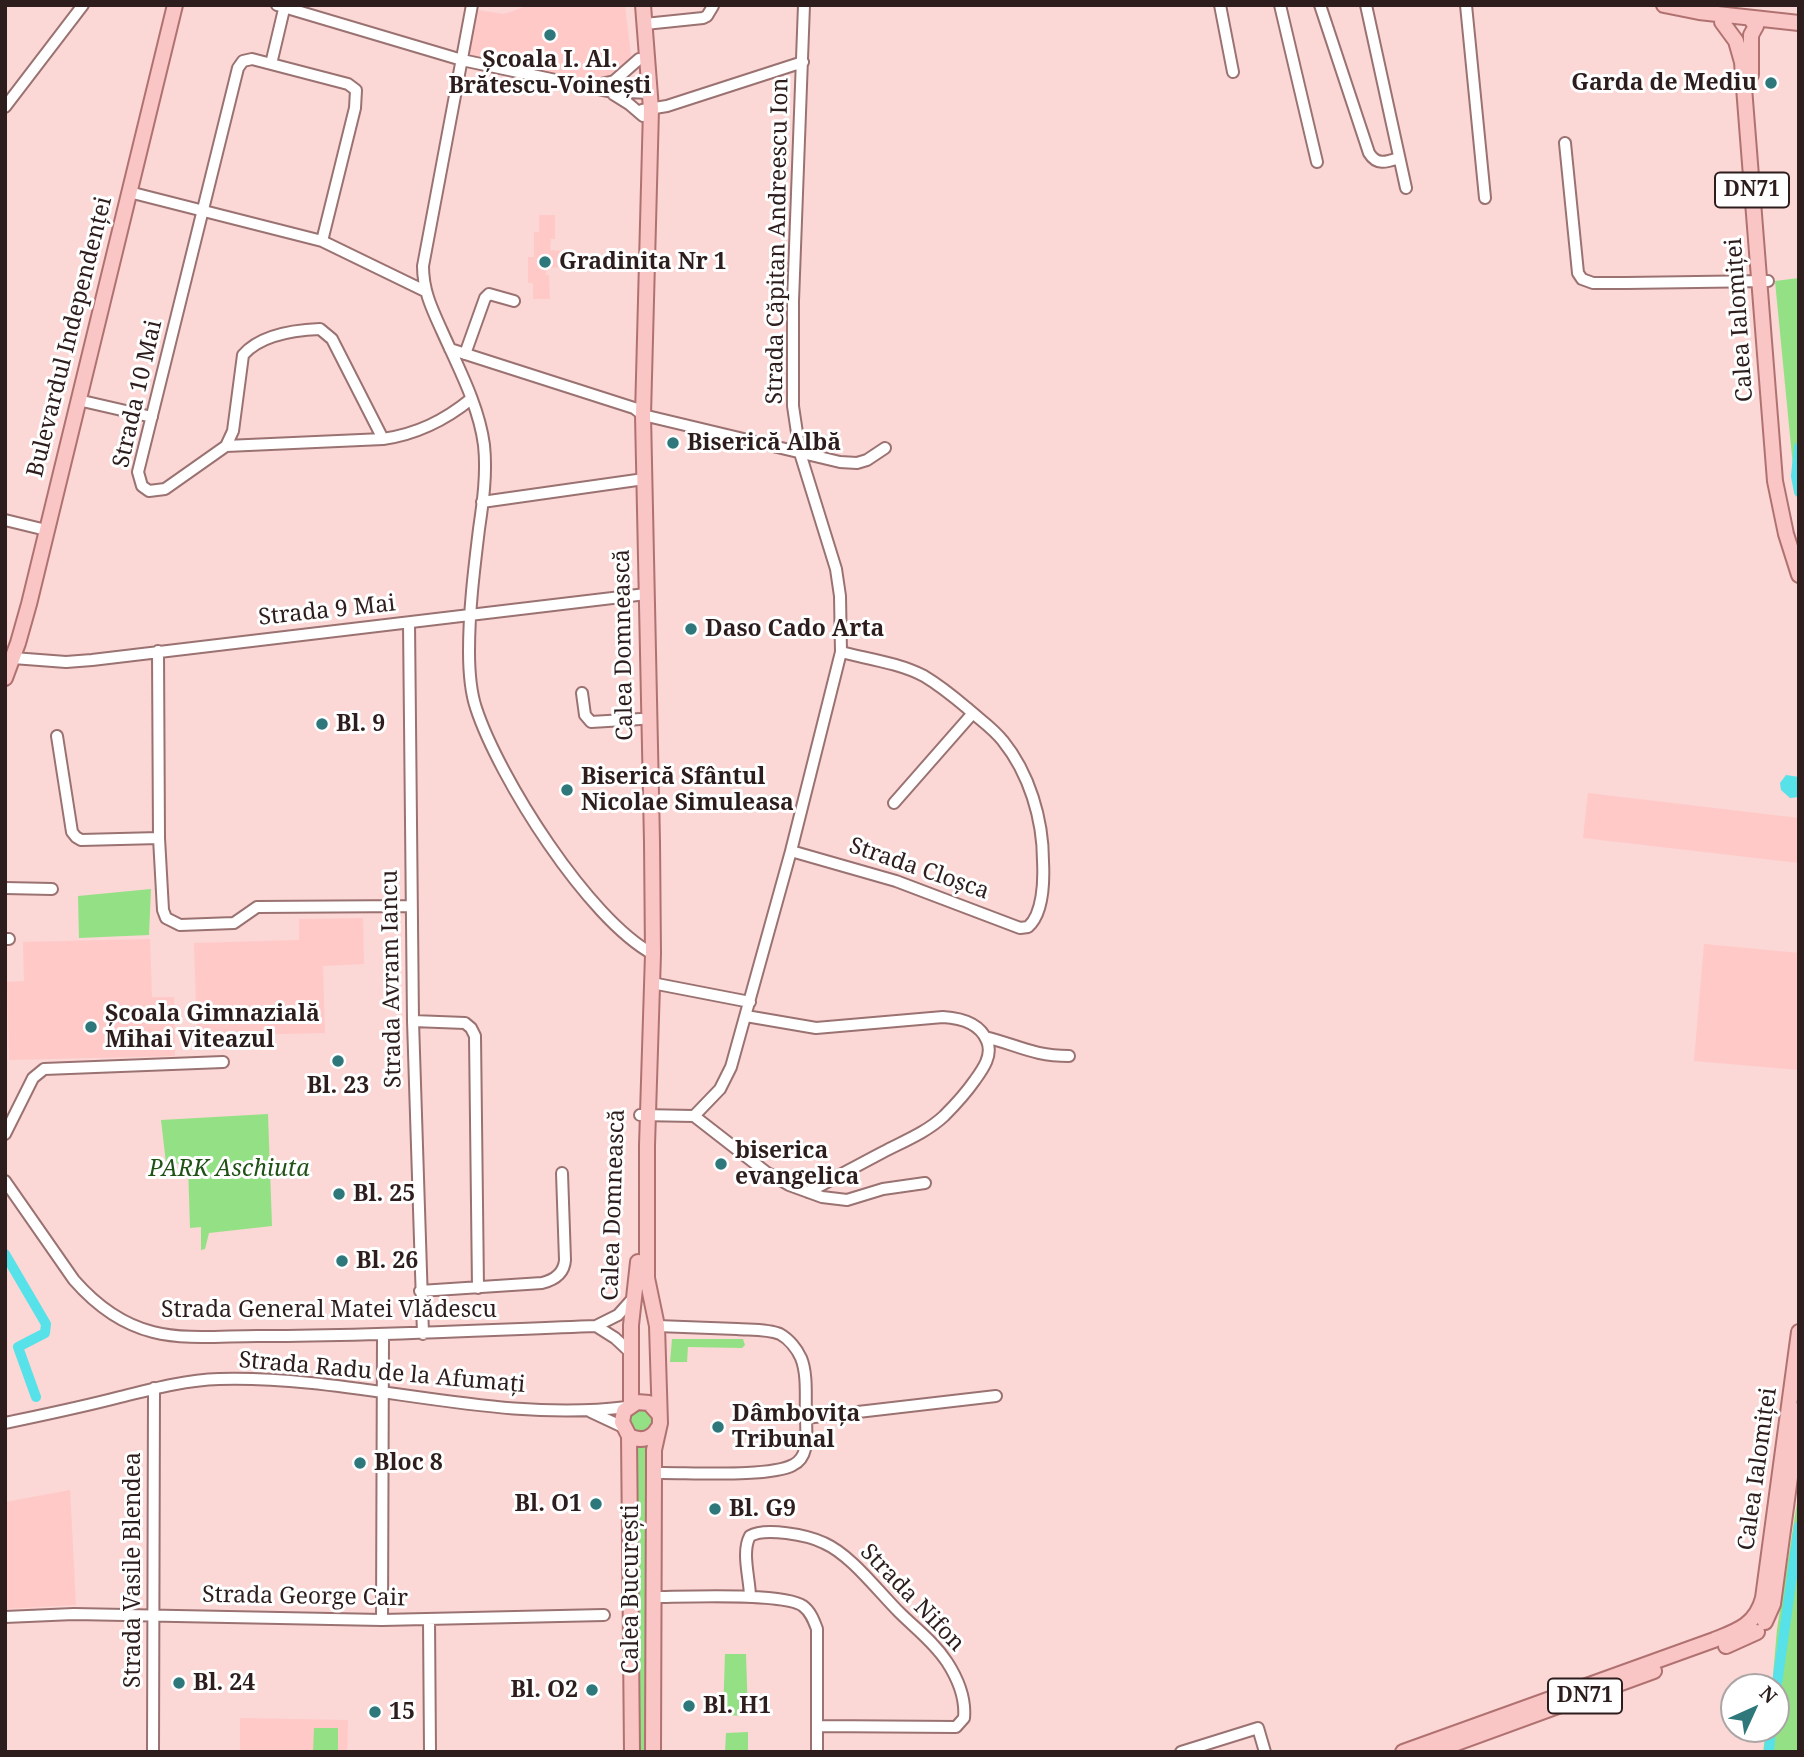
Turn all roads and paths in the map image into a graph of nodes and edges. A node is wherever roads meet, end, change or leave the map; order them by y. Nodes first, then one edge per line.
1 (83, 5) edge
2 (472, 5) edge
3 (634, 5) edge
4 (643, 5) edge
5 (804, 5) edge
6 (1220, 5) edge
7 (1280, 5) edge
8 (1320, 5) edge
9 (1366, 5) edge
10 (1466, 5) edge
11 (1664, 5) edge
12 (175, 6) edge
13 (282, 6) edge
14 (713, 6) edge
15 (1699, 12) junction
16 (1721, 22) junction
17 (1799, 23) edge
18 (641, 25) junction
19 (1756, 25) junction
20 (639, 59) junction
21 (462, 60) junction
22 (803, 62) junction
23 (1747, 62) junction
24 (271, 64) junction
25 (1233, 72) dead end
26 (587, 87) junction
27 (607, 91) junction
28 (646, 93) junction
29 (5, 107) edge
30 (644, 115) junction
31 (1565, 143) dead end
32 (1399, 158) junction
33 (1317, 162) dead end
34 (1406, 188) dead end
35 (129, 192) junction
36 (1485, 198) dead end
37 (203, 211) junction
38 (322, 241) junction
39 (1763, 281) junction
40 (425, 291) junction
41 (514, 302) dead end
42 (450, 349) junction
43 (465, 354) junction
44 (471, 399) junction
45 (78, 400) junction
46 (638, 411) junction
47 (152, 417) junction
48 (383, 439) junction
49 (226, 446) junction
50 (885, 448) dead end
51 (800, 453) junction
52 (640, 480) junction
53 (482, 502) junction
54 (5, 520) edge
55 (47, 530) junction
56 (1797, 538) edge
57 (1799, 575) edge
58 (642, 595) junction
59 (469, 616) junction
60 (409, 623) junction
61 (158, 651) junction
62 (841, 652) junction
63 (13, 658) junction
64 (5, 678) edge
65 (582, 693) dead end
66 (973, 713) junction
67 (641, 719) junction
68 (57, 736) dead end
69 (894, 803) dead end
70 (159, 838) junction
71 (791, 851) junction
72 (5, 888) edge
73 (51, 889) dead end
74 (411, 906) junction
75 (648, 952) junction
76 (652, 983) junction
77 (750, 1002) junction
78 (746, 1016) junction
79 (412, 1021) junction
80 (985, 1037) junction
81 (1069, 1056) dead end
82 (223, 1062) dead end
83 (644, 1115) junction
84 (694, 1116) junction
85 (5, 1134) edge
86 (562, 1173) dead end
87 (5, 1181) edge
88 (925, 1183) dead end
89 (808, 1192) junction
90 (478, 1288) junction
91 (421, 1291) junction
92 (635, 1295) junction
93 (596, 1326) junction
94 (657, 1326) junction
95 (1799, 1332) edge
96 (423, 1334) junction
97 (383, 1335) junction
98 (631, 1352) junction
99 (154, 1388) junction
100 (382, 1393) junction
101 (996, 1396) dead end
102 (629, 1406) junction
103 (1799, 1410) edge
104 (591, 1412) junction
105 (806, 1418) junction
106 (658, 1420) junction
107 (5, 1423) edge
108 (626, 1432) junction
109 (653, 1473) junction
110 (653, 1597) junction
111 (750, 1597) junction
112 (153, 1615) junction
113 (604, 1615) dead end
114 (5, 1617) edge
115 (429, 1619) junction
116 (382, 1620) junction
117 (1752, 1625) junction
118 (817, 1726) junction
119 (153, 1752) edge
120 (430, 1752) edge
121 (632, 1752) edge
122 (653, 1752) edge
123 (817, 1752) edge
124 (1181, 1752) edge
125 (1265, 1752) edge
126 (1403, 1752) edge
127 (1432, 1752) edge

1 - 29 street
2 - 21 street
3 - 18 main road, Calea Domnească
4 - 18 main road, Calea Domnească
5 - 22 street, Strada Căpitan Andreescu Ion
6 - 25 street
7 - 33 street
8 - 32 street
9 - 32 street
10 - 36 street
11 - 15 main road
12 - 35 main road, Bulevardul Independenței
13 - 21 street
13 - 24 street
14 - 18 street
15 - 16 main road
15 - 19 main road
16 - 19 main road
16 - 23 main road, Calea Ialomiței
17 - 19 main road
18 - 20 main road
18 - 28 main road, Calea Domnească
19 - 23 main road
19 - 23 main road
20 - 26 street
20 - 28 main road
21 - 26 street
21 - 40 street
22 - 30 street
22 - 51 street, Strada Căpitan Andreescu Ion
23 - 39 main road, Calea Ialomiței / DN71
24 - 37 street, Strada 10 Mai
24 - 38 street, Strada 10 Mai
26 - 27 street
27 - 28 street
27 - 30 street
28 - 30 main road, Calea Domnească
30 - 46 main road, Calea Domnească
31 - 39 street
32 - 34 street
35 - 37 street
35 - 45 main road, Bulevardul Independenței
37 - 38 street
37 - 47 street, Strada 10 Mai
38 - 40 street
39 - 56 main road, DN71
39 - 57 main road, Calea Ialomiței / DN71
40 - 42 street
41 - 43 street
42 - 43 street
42 - 44 street
43 - 46 street
44 - 48 street
44 - 53 street
45 - 47 street
45 - 55 main road, Bulevardul Independenței
46 - 51 street
46 - 52 main road, Calea Domnească
47 - 49 street, Strada 10 Mai
48 - 49 street
48 - 49 street
50 - 51 street
51 - 62 street, Strada Căpitan Andreescu Ion
52 - 53 street
52 - 58 main road, Calea Domnească
53 - 59 street
54 - 55 street
55 - 63 main road, Bulevardul Independenței
58 - 59 street, Strada 9 Mai
58 - 67 main road, Calea Domnească
58 - 75 main road, Calea Domnească
59 - 60 street, Strada 9 Mai
59 - 75 street
60 - 61 street, Strada 9 Mai
60 - 74 street, Strada Avram Iancu
61 - 63 street, Strada 9 Mai
61 - 70 street
62 - 66 street
62 - 71 street, Strada Căpitan Andreescu Ion
63 - 64 main road, Bulevardul Independenței
65 - 67 street
66 - 69 street
66 - 71 street, Strada Cloșca
67 - 75 main road, Calea Domnească
68 - 70 street
70 - 74 street
71 - 77 street, Strada Căpitan Andreescu Ion
72 - 73 street
74 - 79 street, Strada Avram Iancu
75 - 76 main road, Calea Domnească
75 - 83 main road, Calea Domnească
76 - 77 street
76 - 83 main road, Calea Domnească
77 - 78 street, Strada Căpitan Andreescu Ion
78 - 80 street
78 - 84 street, Strada Căpitan Andreescu Ion
79 - 90 street
79 - 91 street, Strada Avram Iancu
80 - 81 street
80 - 89 street
82 - 85 street
83 - 84 street
83 - 92 main road, Calea Domnească
83 - 94 main road, Calea Domnească
84 - 89 street
86 - 90 street
87 - 97 street, Strada General Matei Vlădescu
88 - 89 street
90 - 91 street
91 - 96 street, Strada Avram Iancu
92 - 93 street
92 - 98 main road, Calea Domnească
93 - 96 street, Strada General Matei Vlădescu
93 - 98 street
94 - 105 street
94 - 106 main road, Calea București
95 - 117 main road, Calea Ialomiței
96 - 97 street, Strada General Matei Vlădescu
97 - 100 street
98 - 102 main road, Calea Domnească
99 - 100 street, Strada Radu de la Afumați
99 - 107 street, Strada Radu de la Afumați
99 - 112 street, Strada Vasile Blendea
100 - 104 street, Strada Radu de la Afumați
100 - 116 street
101 - 105 street
102 - 104 street, Strada Radu de la Afumați
102 - 106 main road
102 - 108 main road
103 - 117 main road, Calea Ialomiței
104 - 108 street, Strada Radu de la Afumați
105 - 109 street
106 - 108 main road
106 - 109 main road, Calea București
108 - 121 main road, Calea București
109 - 110 main road, Calea București
110 - 111 street
110 - 122 main road, Calea București
111 - 118 street
111 - 118 street, Strada Nifon
112 - 114 street, Strada George Cair
112 - 116 street, Strada George Cair
112 - 119 street, Strada Vasile Blendea
113 - 115 street, Strada George Cair
115 - 116 street, Strada George Cair
115 - 120 street
117 - 126 main road, DN71
117 - 127 main road, DN71
118 - 123 street
124 - 125 street

